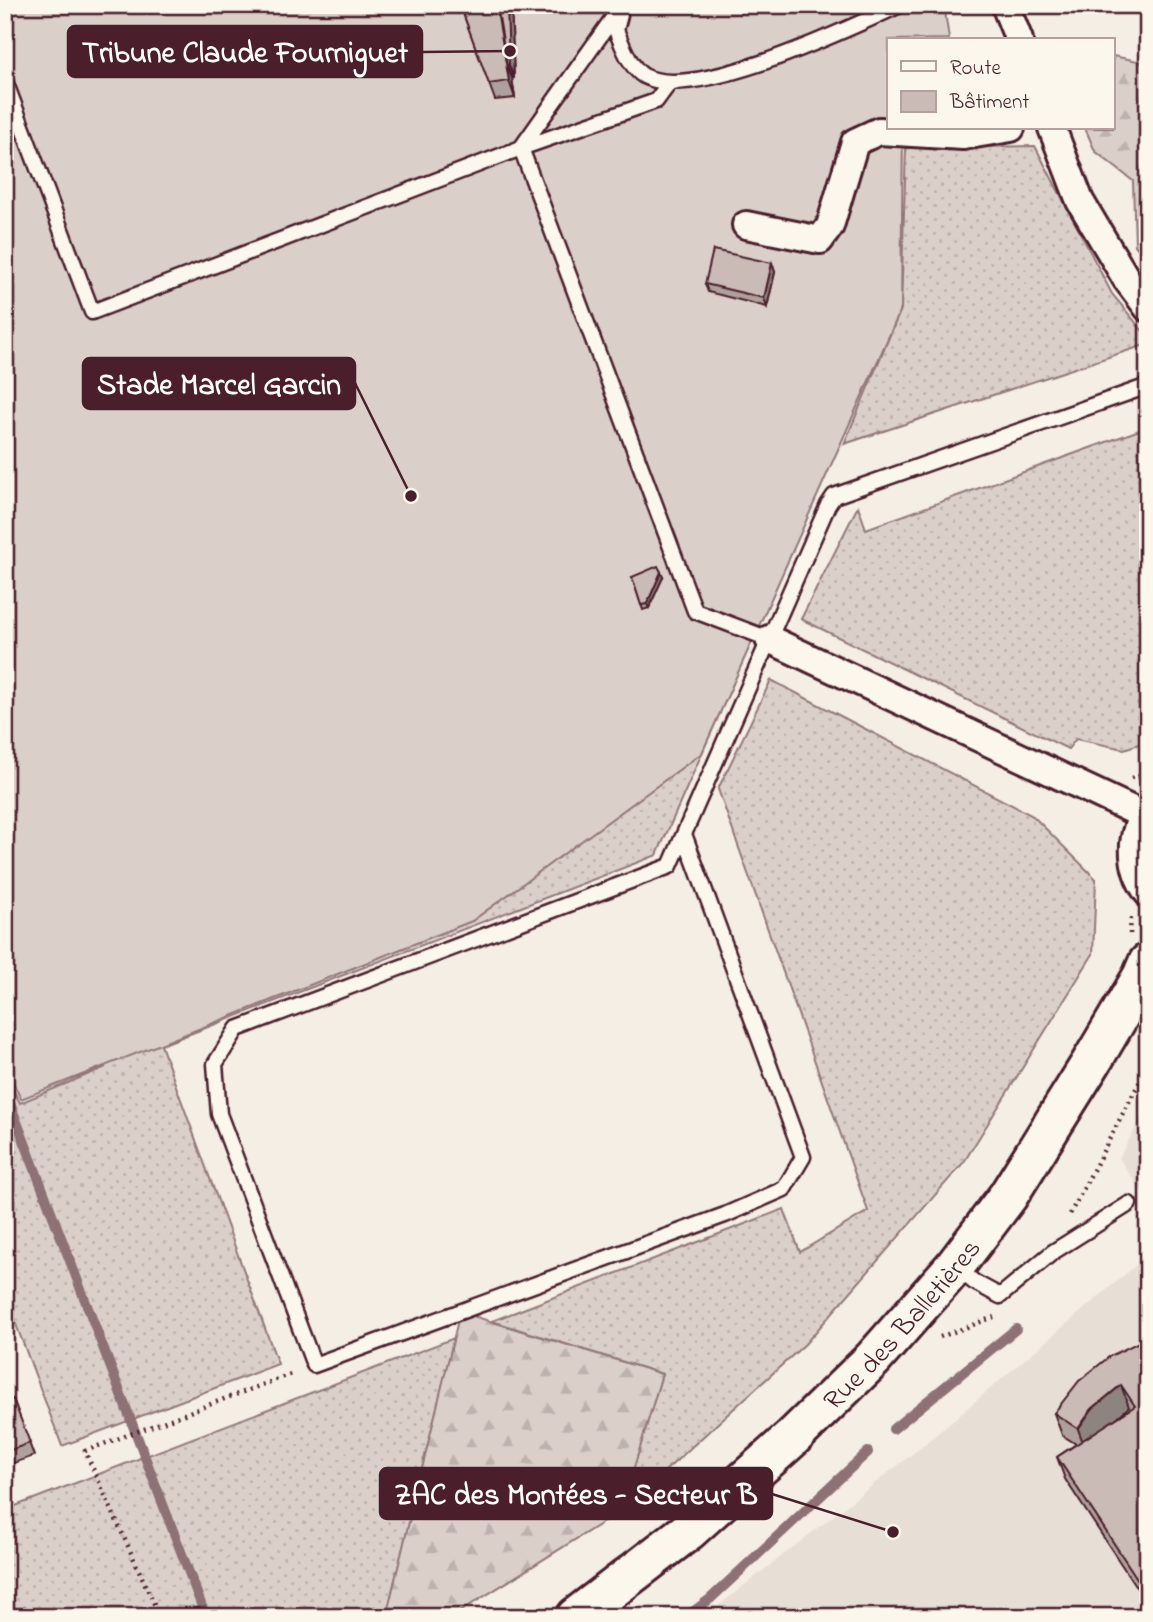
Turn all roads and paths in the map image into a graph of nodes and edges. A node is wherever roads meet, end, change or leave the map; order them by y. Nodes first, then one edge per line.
1 (622, 5) edge
2 (900, 5) edge
3 (1004, 6) edge
4 (1018, 38) edge
5 (5, 81) edge
6 (670, 82) junction
7 (999, 130) edge
8 (1053, 130) edge
9 (521, 148) junction
10 (746, 225) dead end
11 (1148, 308) edge
12 (1148, 386) edge
13 (769, 639) junction
14 (1145, 811) edge
15 (684, 834) junction
16 (1148, 893) edge
17 (1148, 963) edge
18 (1129, 1204) dead end
19 (955, 1266) junction
20 (314, 1365) junction
21 (160, 1617) edge
22 (576, 1617) edge

1 - 6 lane
1 - 9 lane
2 - 6 lane
3 - 4 street
5 - 9 lane
6 - 9 lane
7 - 10 street
8 - 11 street
9 - 13 lane
12 - 13 lane
13 - 14 street
13 - 15 lane
14 - 16 street
15 - 20 lane
15 - 20 lane
17 - 19 main road, Rue des Balletières
18 - 19 lane
19 - 22 main road, Rue des Balletières
20 - 21 path

